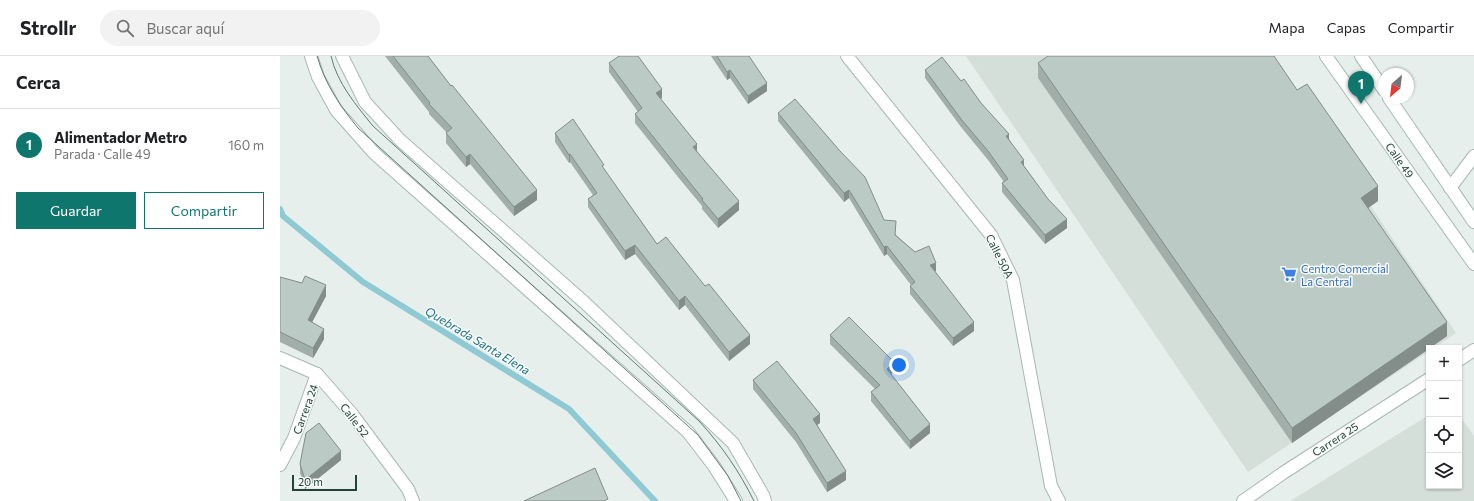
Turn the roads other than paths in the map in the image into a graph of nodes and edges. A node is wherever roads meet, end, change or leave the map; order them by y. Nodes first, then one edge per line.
1 (311, 56) edge
2 (342, 56) edge
3 (846, 56) edge
4 (1326, 56) edge
5 (1361, 56) edge
6 (1378, 81) edge
7 (1393, 104) edge
8 (1474, 156) edge
9 (1450, 188) junction
10 (1474, 222) edge
11 (1474, 264) edge
12 (1474, 350) edge
13 (280, 358) edge
14 (1462, 358) edge
15 (317, 374) junction
16 (1426, 381) edge
17 (280, 465) edge
18 (413, 501) edge
19 (736, 501) edge
20 (765, 501) edge
21 (1058, 501) edge
22 (1243, 501) edge

1 - 19 street
2 - 20 street
3 - 21 street, Calle 50A
4 - 11 street, Calle 49
5 - 6 street
7 - 9 street
8 - 9 street
9 - 10 street
12 - 14 street
13 - 15 street, Calle 52
15 - 17 street, Carrera 24
15 - 18 street, Calle 52
16 - 22 street, Carrera 25

